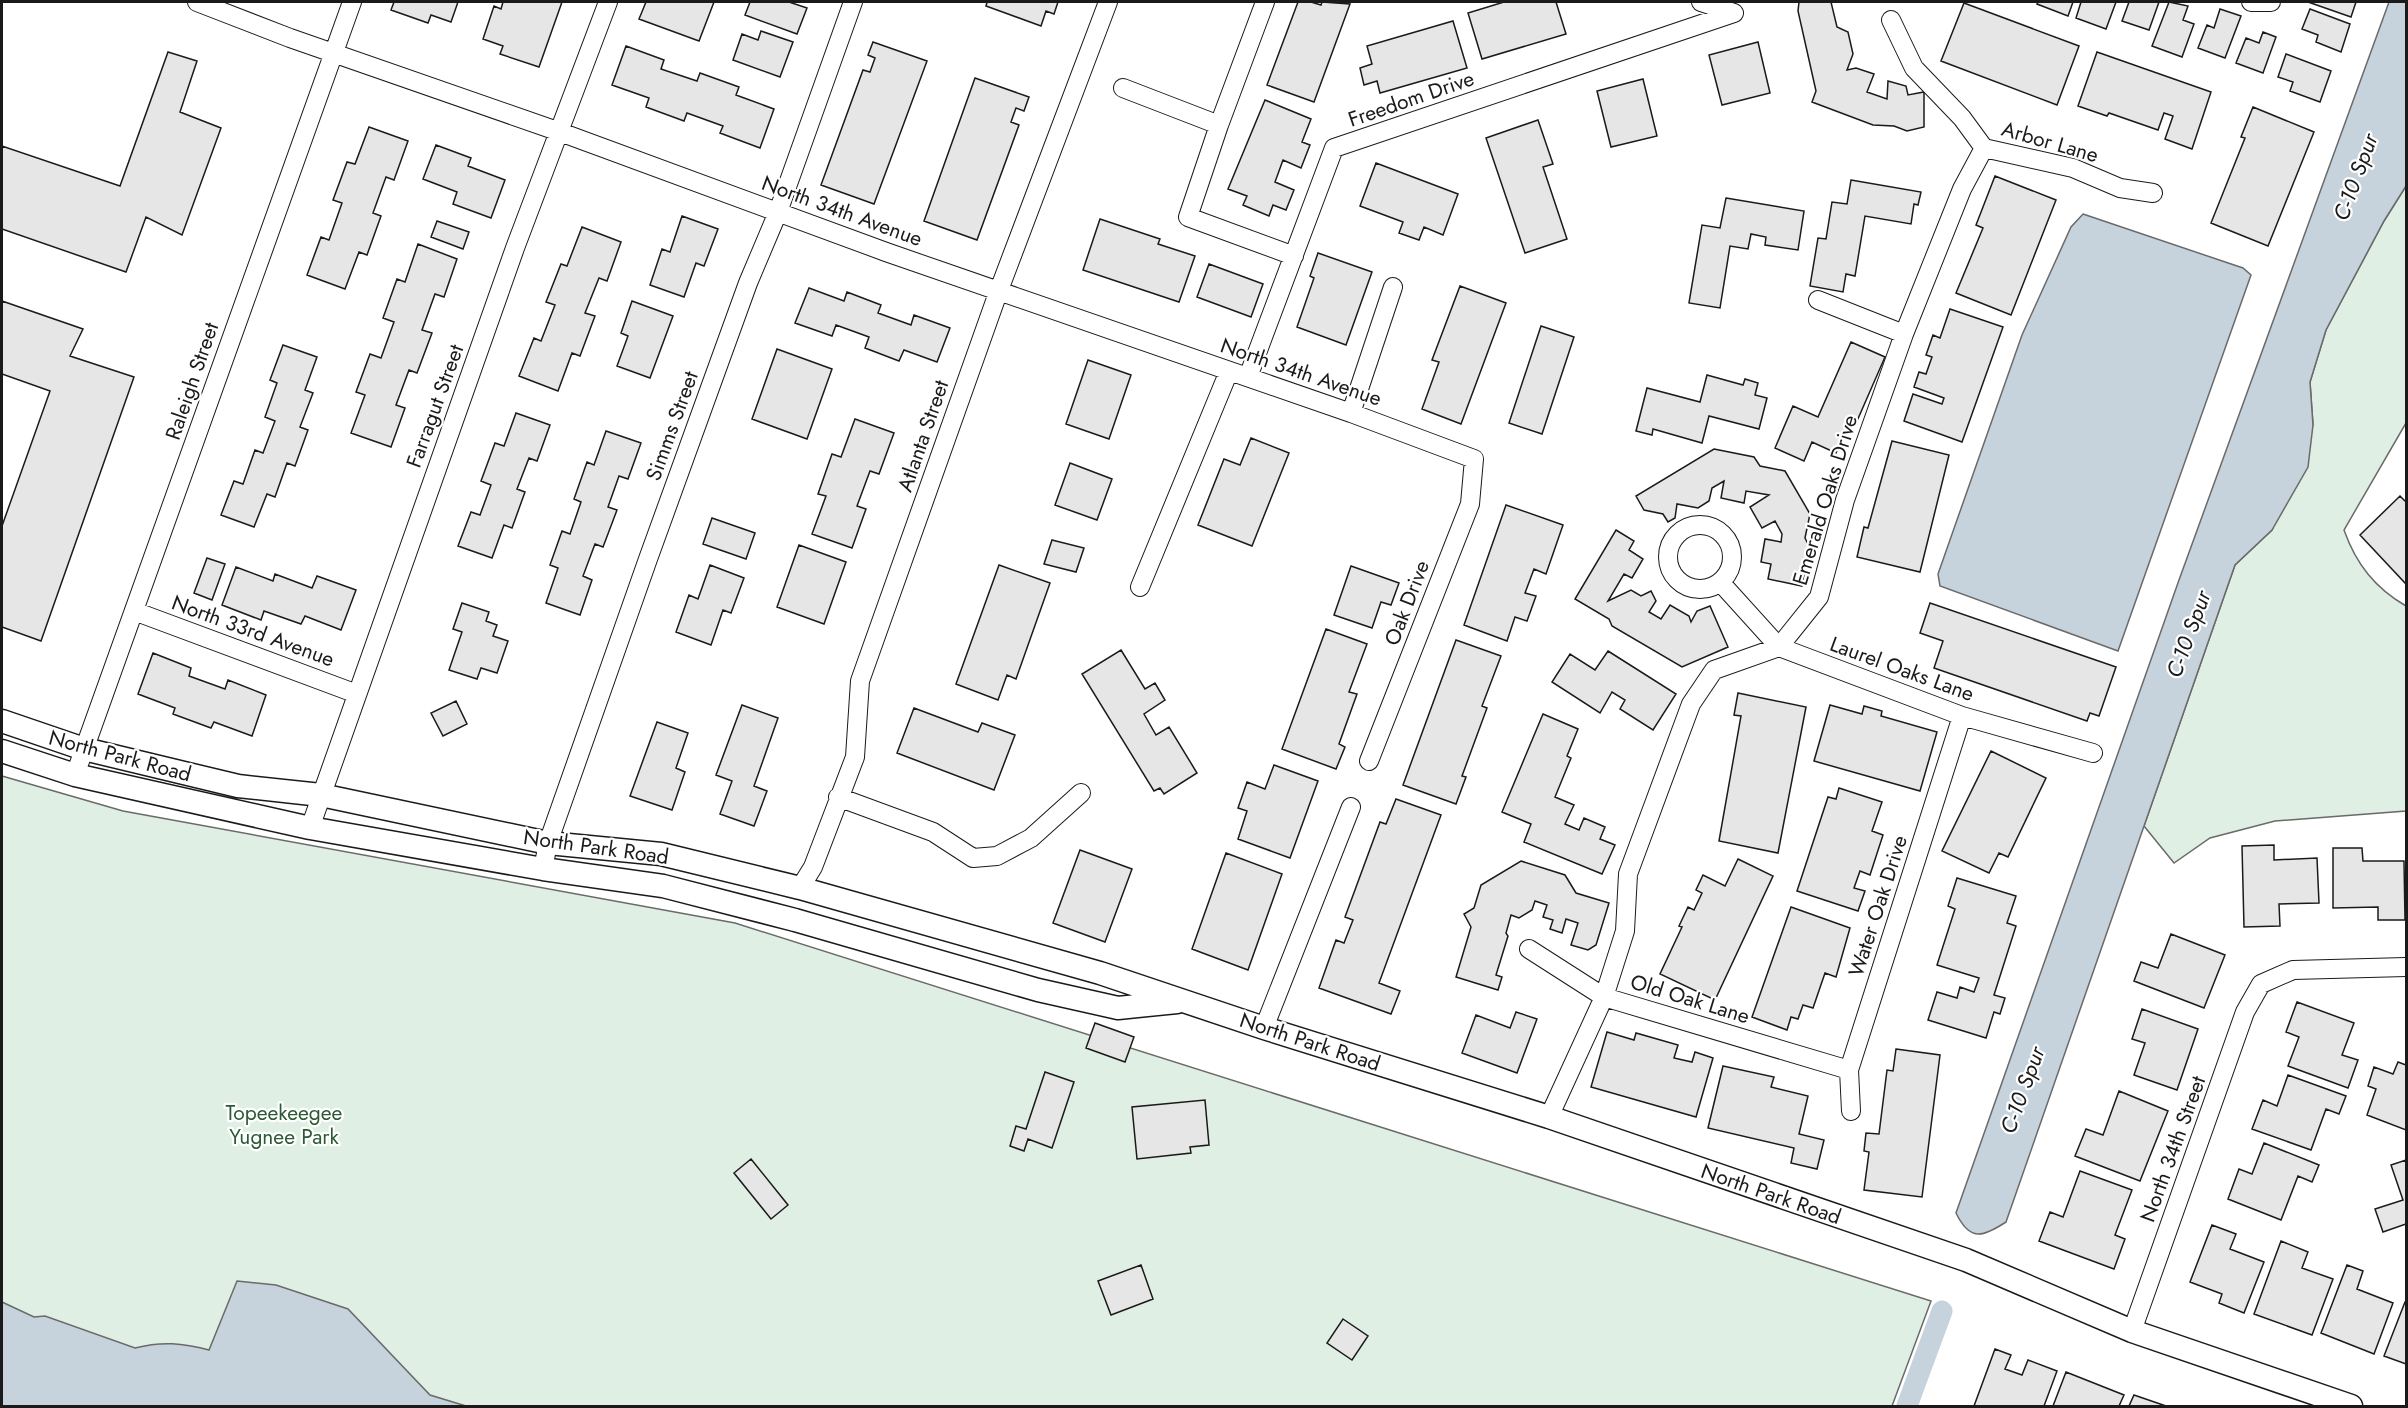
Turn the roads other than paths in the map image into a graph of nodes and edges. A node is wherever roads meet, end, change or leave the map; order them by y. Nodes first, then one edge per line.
1 (197, 2) edge
2 (352, 2) edge
3 (608, 2) edge
4 (853, 2) edge
5 (1108, 2) edge
6 (1265, 2) edge
7 (1701, 2) edge
8 (2251, 2) edge
9 (2271, 2) edge
10 (1891, 20) dead end
11 (334, 53) junction
12 (1123, 87) dead end
13 (1219, 125) junction
14 (560, 132) junction
15 (1984, 148) junction
16 (2153, 193) dead end
17 (778, 212) junction
18 (1294, 256) junction
19 (1393, 287) dead end
20 (999, 290) junction
21 (1818, 300) dead end
22 (1904, 334) junction
23 (1229, 371) junction
24 (1248, 377) junction
25 (1351, 412) junction
26 (1474, 459) joint
27 (1721, 583) dead end
28 (1140, 587) dead end
29 (134, 611) junction
30 (1779, 647) junction
31 (357, 694) junction
32 (1962, 716) junction
33 (2, 721) edge
34 (84, 749) junction
35 (2, 751) edge
36 (2093, 753) dead end
37 (1370, 761) dead end
38 (75, 775) junction
39 (1082, 793) dead end
40 (321, 795) junction
41 (838, 797) junction
42 (1351, 807) dead end
43 (310, 828) junction
44 (548, 843) junction
45 (543, 869) junction
46 (800, 888) junction
47 (1529, 949) dead end
48 (2406, 967) edge
49 (1604, 997) junction
50 (1185, 1001) junction
51 (1264, 1028) junction
52 (1849, 1070) junction
53 (1851, 1111) dead end
54 (1549, 1117) junction
55 (2132, 1331) junction
56 (2350, 1407) edge

1 - 11 street, North 34th Avenue
2 - 11 street, Raleigh Street
3 - 14 street, Farragut Street
4 - 17 street, Simms Street
5 - 20 street, Atlanta Street
6 - 13 street
7 - 18 street, Freedom Drive
8 - 9 street
10 - 15 street, Arbor Lane
11 - 14 street, North 34th Avenue
11 - 29 street, Raleigh Street
12 - 13 street
13 - 18 street
14 - 17 street, North 34th Avenue
14 - 31 street, Farragut Street
15 - 16 street, Arbor Lane
15 - 22 street, Emerald Oaks Drive
17 - 20 street, North 34th Avenue
17 - 44 street, Simms Street
18 - 24 street, Freedom Drive
19 - 25 street
20 - 23 street, North 34th Avenue
20 - 41 street, Atlanta Street
21 - 22 street
22 - 30 street, Emerald Oaks Drive
23 - 24 street, North 34th Avenue
23 - 28 street
24 - 25 street, North 34th Avenue
25 - 26 street, North 34th Avenue
26 - 37 street, Oak Drive
27 - 30 street, Laurel Oaks Lane
29 - 31 street, North 33rd Avenue
29 - 34 street, Raleigh Street
30 - 32 street, Laurel Oaks Lane
30 - 49 street
31 - 40 street, Farragut Street
32 - 36 street, Laurel Oaks Lane
32 - 52 street, Water Oak Drive
33 - 34 street, North Park Road
34 - 38 street, Raleigh Street
34 - 40 street, North Park Road
35 - 38 street, North Park Road
38 - 43 street, North Park Road
39 - 41 street
40 - 43 street, Farragut Street
40 - 44 street, North Park Road
41 - 46 street, Atlanta Street
42 - 51 street
43 - 45 street, North Park Road
44 - 45 street, Simms Street
44 - 46 street, North Park Road
45 - 50 street, North Park Road
46 - 50 street, North Park Road
47 - 49 street, Old Oak Lane
48 - 55 street, North 34th Street
49 - 52 street, Old Oak Lane
49 - 54 street
50 - 51 street, North Park Road
51 - 54 street, North Park Road
52 - 53 street, Water Oak Drive
54 - 55 street, North Park Road
55 - 56 street, North Park Road

